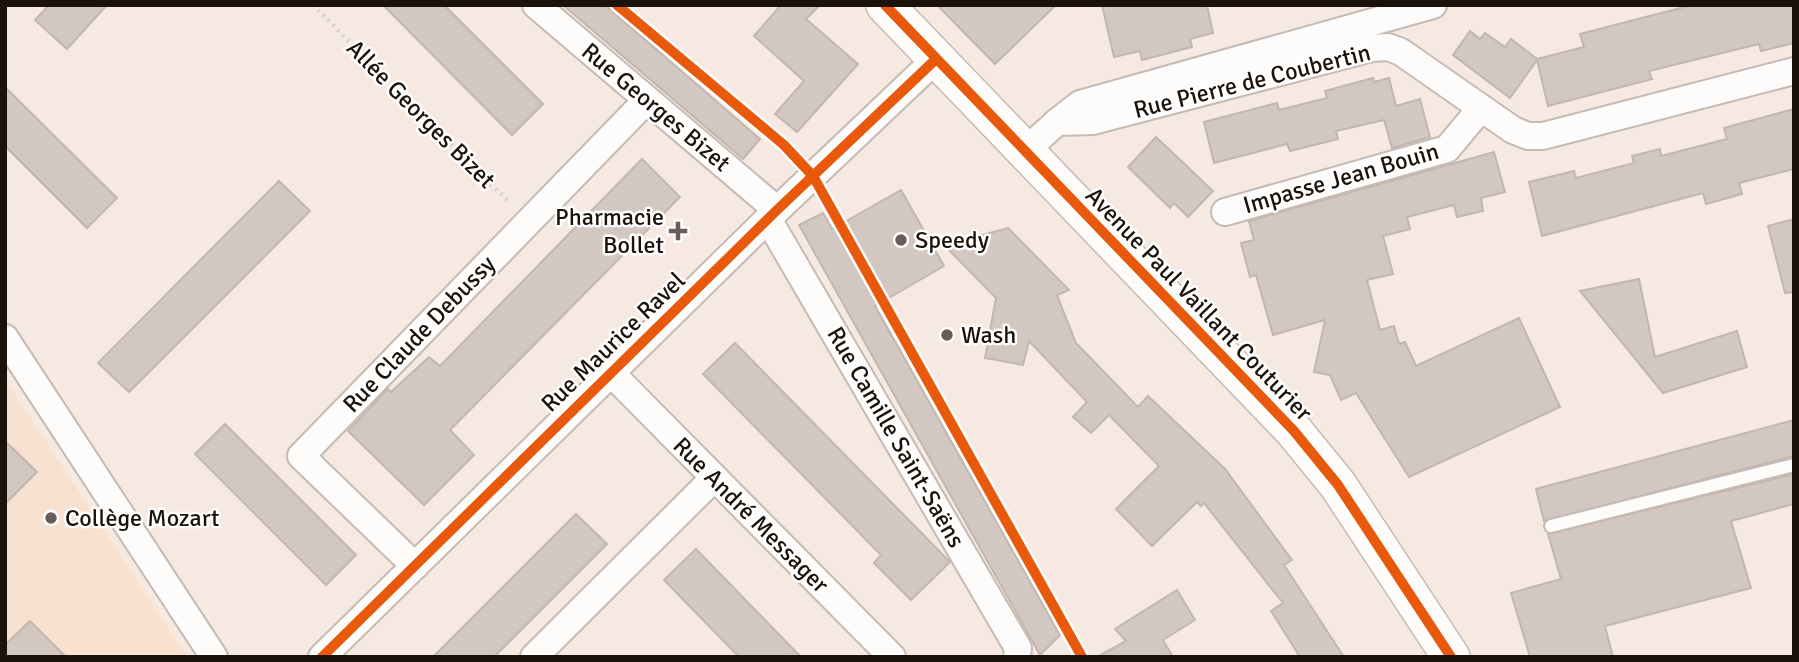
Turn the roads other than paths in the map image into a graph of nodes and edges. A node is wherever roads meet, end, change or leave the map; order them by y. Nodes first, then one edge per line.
1 (536, 5) edge
2 (885, 5) edge
3 (1433, 5) edge
4 (935, 60) junction
5 (1794, 71) edge
6 (647, 100) junction
7 (1481, 108) junction
8 (1057, 122) junction
9 (1023, 153) junction
10 (1225, 212) dead end
11 (772, 214) junction
12 (5, 338) edge
13 (611, 373) junction
14 (1794, 465) edge
15 (714, 478) junction
16 (1551, 526) dead end
17 (415, 566) junction
18 (214, 657) edge
19 (322, 657) edge
20 (534, 657) edge
21 (892, 657) edge
22 (1017, 657) edge
23 (1451, 657) edge

1 - 6 street, Rue Georges Bizet
2 - 4 street, Avenue Paul Vaillant Couturier
3 - 8 street
4 - 9 street, Avenue Paul Vaillant Couturier
4 - 11 street, Rue Maurice Ravel
5 - 7 street, Rue Pierre de Coubertin
6 - 11 street, Rue Georges Bizet
6 - 17 street, Rue Claude Debussy
7 - 8 street, Rue Pierre de Coubertin
7 - 10 street, Impasse Jean Bouin
8 - 9 street
9 - 23 street, Avenue Paul Vaillant Couturier
11 - 13 street, Rue Maurice Ravel
11 - 22 street, Rue Camille Saint-Saëns
12 - 18 street
13 - 15 street, Rue André Messager
13 - 17 street, Rue Maurice Ravel
14 - 16 lane
15 - 20 street
15 - 21 street, Rue André Messager
17 - 19 street, Rue Maurice Ravel

